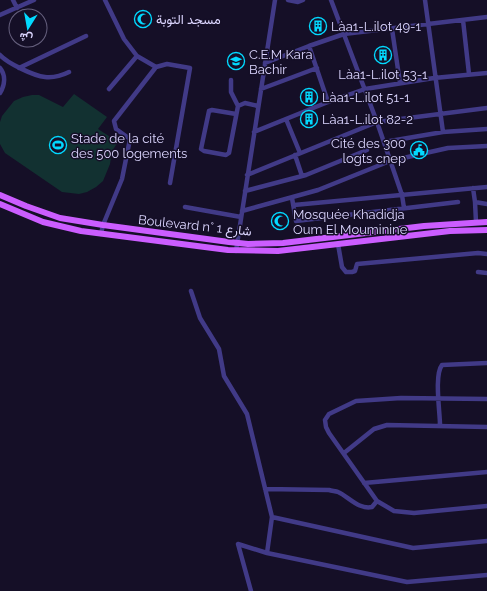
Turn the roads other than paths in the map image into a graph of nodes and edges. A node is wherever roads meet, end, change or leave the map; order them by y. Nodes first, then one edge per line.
1 (13, 0) edge
2 (34, 0) edge
3 (105, 0) edge
4 (276, 0) edge
5 (288, 0) edge
6 (303, 0) edge
7 (332, 0) edge
8 (425, 0) edge
9 (16, 8) joint
10 (487, 17) edge
11 (463, 20) junction
12 (428, 25) junction
13 (392, 29) junction
14 (344, 34) junction
15 (86, 36) dead end
16 (309, 46) junction
17 (0, 55) edge
18 (137, 56) junction
19 (265, 63) junction
20 (156, 67) junction
21 (0, 68) edge
22 (19, 68) junction
23 (317, 68) junction
24 (69, 72) dead end
25 (487, 73) edge
26 (469, 74) junction
27 (434, 78) junction
28 (231, 80) dead end
29 (400, 83) junction
30 (261, 88) junction
31 (109, 89) dead end
32 (365, 89) junction
33 (0, 93) edge
34 (328, 102) junction
35 (238, 106) junction
36 (258, 106) junction
37 (487, 108) edge
38 (236, 114) junction
39 (441, 114) junction
40 (286, 119) junction
41 (377, 122) junction
42 (487, 129) edge
43 (254, 132) junction
44 (443, 132) junction
45 (384, 142) junction
46 (371, 145) dead end
47 (487, 146) edge
48 (300, 153) junction
49 (294, 156) junction
50 (390, 161) junction
51 (247, 175) junction
52 (302, 176) junction
53 (170, 183) dead end
54 (487, 187) edge
55 (473, 188) junction
56 (245, 191) junction
57 (0, 195) edge
58 (402, 195) junction
59 (292, 198) junction
60 (458, 202) dead end
61 (475, 202) junction
62 (0, 204) edge
63 (487, 204) edge
64 (294, 205) junction
65 (185, 207) dead end
66 (404, 208) junction
67 (242, 211) junction
68 (241, 217) junction
69 (476, 222) junction
70 (487, 222) edge
71 (103, 225) junction
72 (487, 230) edge
73 (101, 234) junction
74 (237, 243) junction
75 (338, 244) junction
76 (236, 251) junction
77 (487, 254) edge
78 (478, 272) dead end
79 (487, 273) edge
80 (190, 291) dead end
81 (487, 364) edge
82 (439, 399) junction
83 (487, 399) edge
84 (440, 425) junction
85 (487, 427) edge
86 (344, 452) junction
87 (487, 472) edge
88 (364, 483) junction
89 (265, 489) junction
90 (377, 501) junction
91 (487, 506) edge
92 (272, 517) junction
93 (487, 541) edge
94 (267, 553) junction
95 (487, 575) edge
96 (251, 591) edge

1 - 9 street
2 - 9 street
3 - 18 street
4 - 19 street
5 - 6 street
7 - 14 street
8 - 12 street
10 - 11 street
11 - 12 street
11 - 26 street
12 - 13 street
12 - 27 street
13 - 14 street
13 - 29 street
14 - 16 street
14 - 32 street
15 - 22 street
16 - 19 street
16 - 23 street
17 - 22 street
18 - 20 street
18 - 31 street
19 - 30 street
20 - 53 street
20 - 71 street
21 - 33 street
22 - 24 street
23 - 30 street
23 - 34 street
25 - 26 street
26 - 27 street
27 - 29 street
27 - 39 street
28 - 35 street
29 - 32 street
30 - 36 street
32 - 34 street
32 - 41 street
34 - 40 street
35 - 36 street
35 - 38 street
36 - 43 street
37 - 39 street
38 - 38 street
39 - 41 street
39 - 44 street
40 - 43 street
40 - 48 street
41 - 45 street
41 - 48 street
42 - 44 street
43 - 51 street
44 - 45 street
45 - 50 street
46 - 52 street
47 - 50 street
48 - 49 street
49 - 51 street
49 - 52 street
50 - 58 street
50 - 59 street
51 - 56 street
52 - 56 street
54 - 55 street
55 - 58 street
55 - 61 street
56 - 67 street
57 - 71 main road, Boulevard n° شارع 1
58 - 64 street
58 - 66 street
59 - 64 street
59 - 67 street
60 - 66 street
61 - 63 street
61 - 69 street
62 - 73 main road, Boulevard n° شارع 1
64 - 66 street
65 - 68 street
67 - 68 street
68 - 74 street
69 - 70 main road, Boulevard n° شارع 1
69 - 74 main road, Boulevard n° شارع 1
71 - 73 street
71 - 74 main road, Boulevard n° شارع 1
72 - 75 main road, Boulevard n° شارع 1
73 - 76 main road, Boulevard n° شارع 1
74 - 76 street
75 - 76 main road, Boulevard n° شارع 1
75 - 77 street
78 - 79 street
80 - 89 street
81 - 82 street
82 - 83 street
82 - 84 street
82 - 86 street
84 - 85 street
84 - 86 street
86 - 88 street
87 - 88 street
88 - 90 street
89 - 90 street
89 - 92 street
90 - 91 street
92 - 93 street
92 - 94 street
94 - 95 street
94 - 96 street

